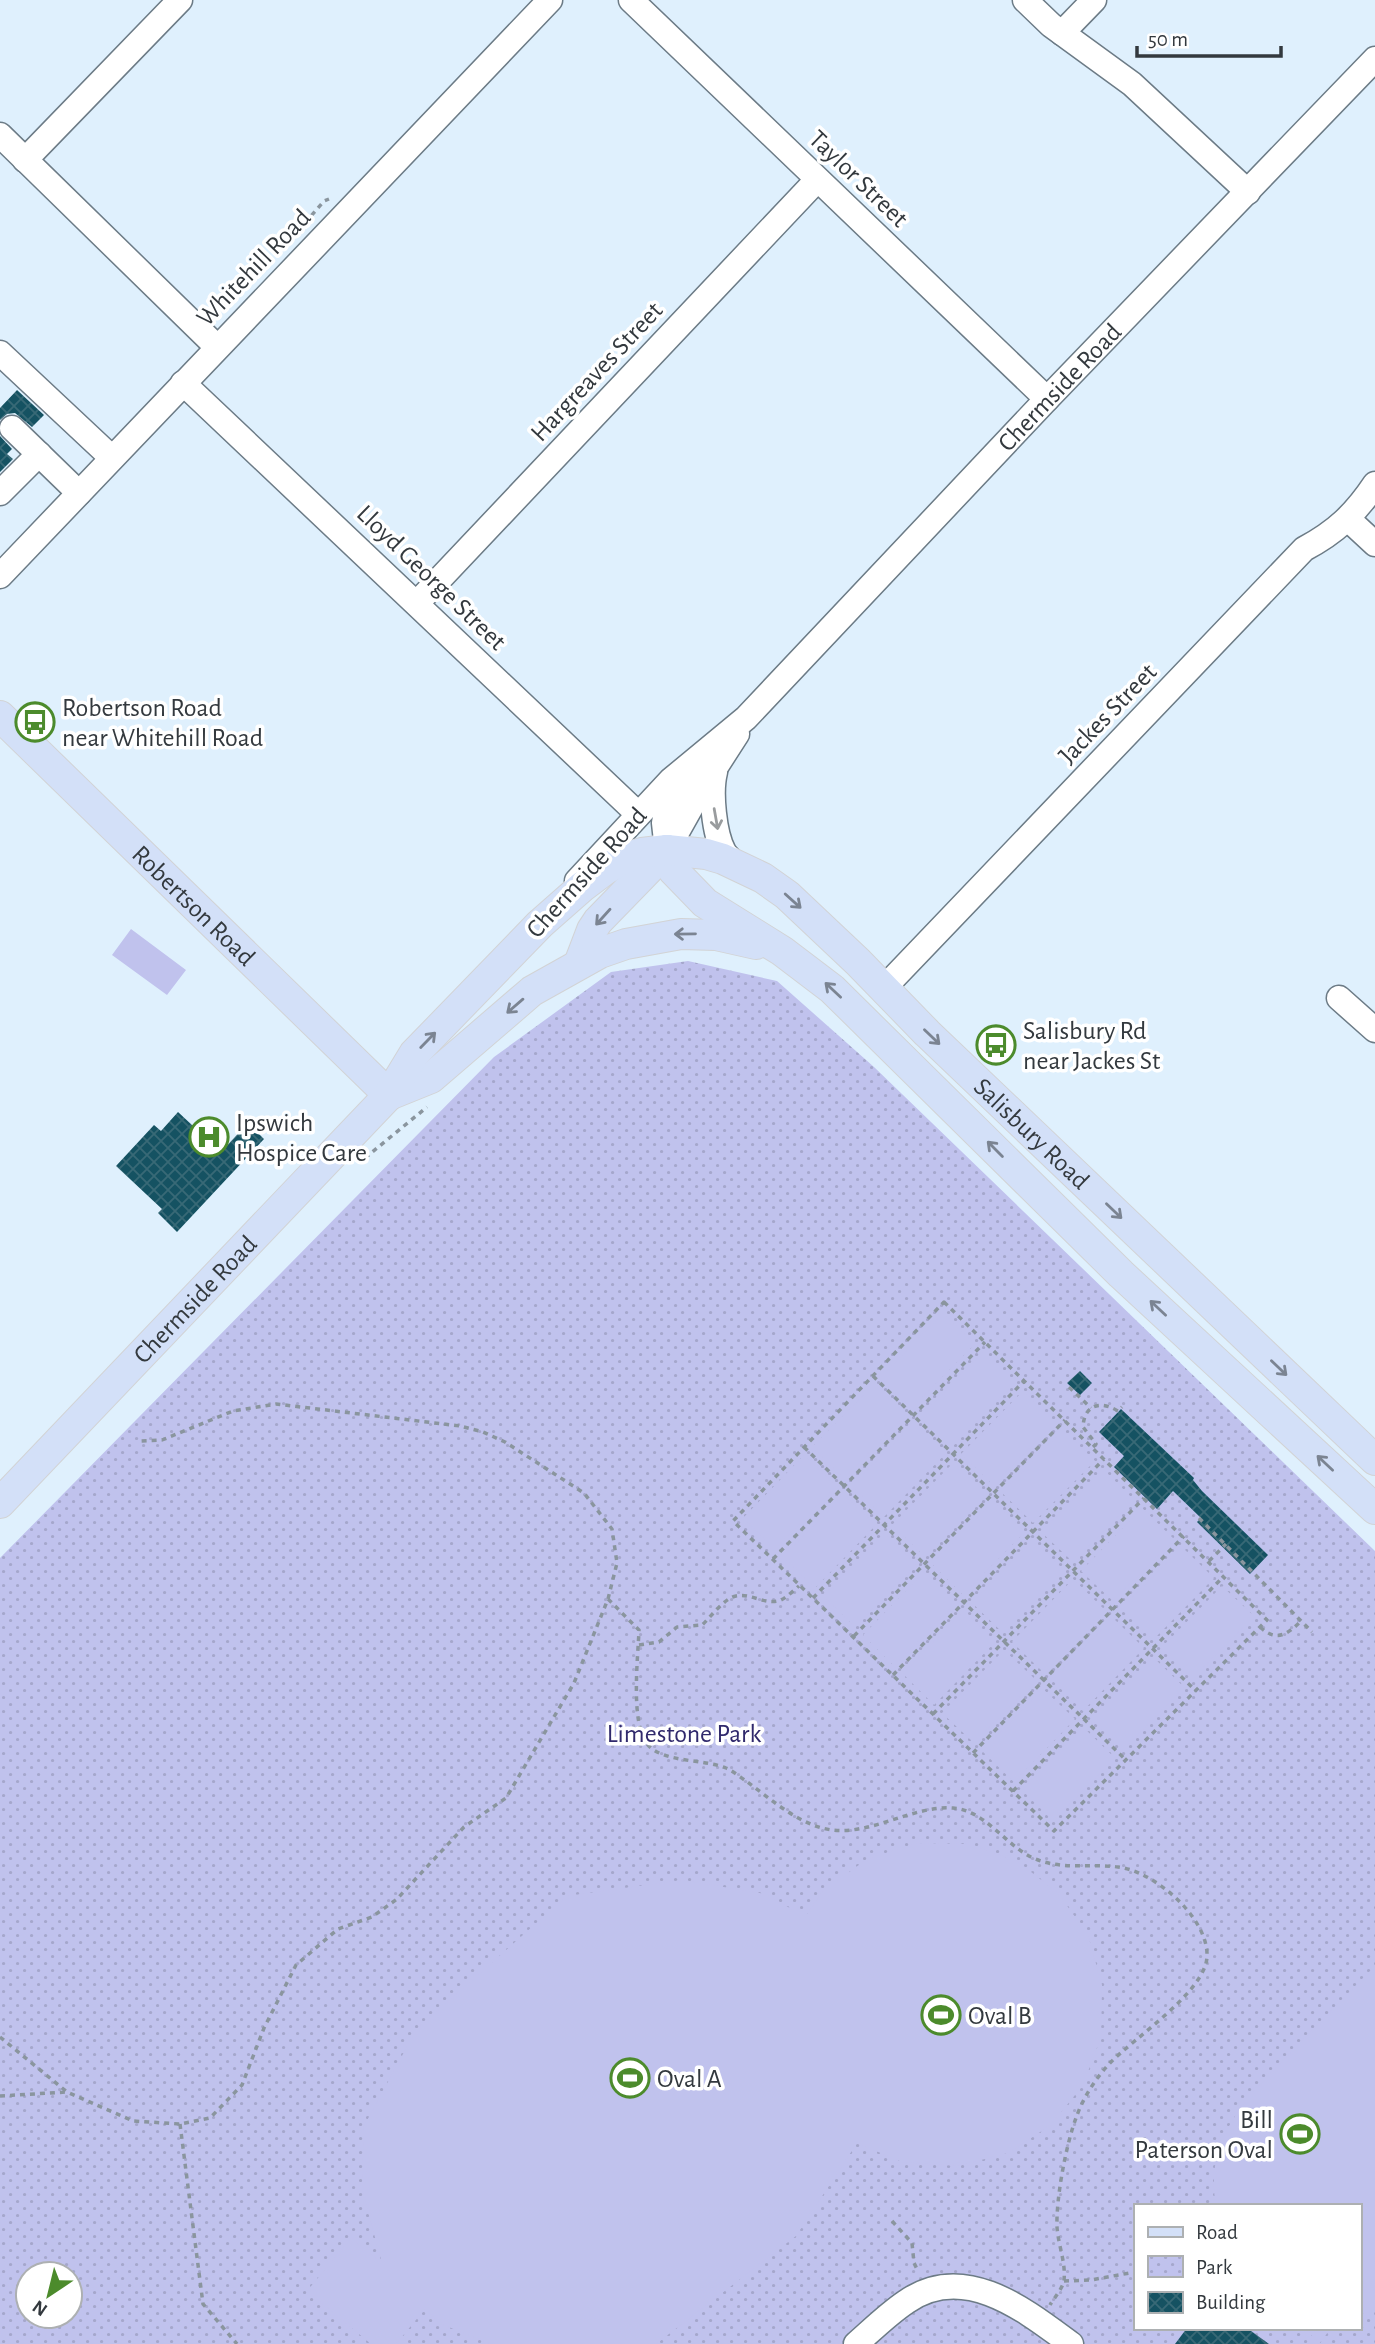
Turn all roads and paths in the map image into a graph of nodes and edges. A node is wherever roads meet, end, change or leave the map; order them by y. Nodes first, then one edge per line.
1 (180, 0) edge
2 (550, 0) edge
3 (631, 0) edge
4 (1025, 0) edge
5 (1094, 0) edge
6 (1062, 33) junction
7 (1375, 59) edge
8 (0, 135) edge
9 (25, 160) junction
10 (817, 180) junction
11 (1248, 191) junction
12 (217, 347) junction
13 (0, 353) edge
14 (183, 383) junction
15 (1047, 399) junction
16 (12, 428) dead end
17 (38, 454) junction
18 (112, 458) junction
19 (1375, 484) edge
20 (0, 493) edge
21 (79, 493) junction
22 (1348, 519) junction
23 (1375, 544) edge
24 (0, 576) edge
25 (417, 603) junction
26 (0, 716) edge
27 (712, 759) junction
28 (638, 814) junction
29 (667, 850) junction
30 (736, 865) junction
31 (540, 924) junction
32 (797, 962) junction
33 (575, 967) junction
34 (883, 989) junction
35 (1339, 998) dead end
36 (857, 1014) junction
37 (1375, 1030) edge
38 (389, 1095) junction
39 (432, 1103) dead end
40 (364, 1159) dead end
41 (985, 1342) junction
42 (873, 1376) junction
43 (1025, 1380) junction
44 (1069, 1387) dead end
45 (1122, 1407) dead end
46 (1091, 1408) junction
47 (913, 1415) junction
48 (1065, 1420) junction
49 (141, 1441) dead end
50 (804, 1447) junction
51 (1093, 1447) junction
52 (953, 1454) junction
53 (1104, 1459) junction
54 (1375, 1460) edge
55 (845, 1486) junction
56 (993, 1493) junction
57 (1144, 1498) junction
58 (0, 1503) edge
59 (1375, 1509) edge
60 (1199, 1518) dead end
61 (884, 1525) junction
62 (1033, 1532) junction
63 (1184, 1536) junction
64 (1226, 1544) junction
65 (773, 1559) junction
66 (1209, 1561) junction
67 (924, 1564) junction
68 (1073, 1571) junction
69 (1224, 1576) junction
70 (800, 1586) junction
71 (813, 1598) junction
72 (608, 1599) junction
73 (964, 1602) junction
74 (1113, 1609) junction
75 (1301, 1621) junction
76 (1260, 1627) junction
77 (1312, 1632) dead end
78 (853, 1637) junction
79 (1004, 1642) junction
80 (639, 1645) junction
81 (1153, 1648) junction
82 (893, 1675) junction
83 (1043, 1680) junction
84 (1196, 1691) junction
85 (933, 1714) junction
86 (1083, 1719) junction
87 (973, 1753) junction
88 (1126, 1760) junction
89 (1013, 1791) junction
90 (0, 2037) edge
91 (67, 2092) junction
92 (0, 2096) edge
93 (180, 2124) junction
94 (892, 2221) dead end
95 (1134, 2272) edge
96 (928, 2292) junction
97 (237, 2344) edge
98 (856, 2344) edge
99 (1071, 2344) edge

1 - 9 street
2 - 12 street, Whitehill Road
3 - 10 street, Taylor Street
4 - 6 street
5 - 6 street
6 - 11 street
7 - 11 street, Chermside Road
8 - 9 street
9 - 12 street
10 - 15 street, Taylor Street
10 - 25 street, Hargreaves Street
11 - 15 street, Chermside Road
12 - 14 street, Whitehill Road
13 - 18 street
14 - 18 street, Whitehill Road
14 - 25 street, Lloyd George Street
15 - 27 street, Chermside Road
16 - 17 street
17 - 20 street
17 - 21 street
18 - 21 street, Whitehill Road
19 - 22 street, Jackes Street
21 - 24 street, Whitehill Road
22 - 23 street
22 - 34 street, Jackes Street
25 - 28 street, Lloyd George Street
26 - 38 main road, Robertson Road
27 - 28 street, Chermside Road
27 - 29 street, Chermside Road
27 -> 30 street
28 - 31 street, Chermside Road
29 - 30 main road, Salisbury Road
29 - 31 main road, Salisbury Road
29 - 32 main road, Salisbury Road
29 -> 33 main road, Chermside Road
30 -> 34 main road, Salisbury Road
38 -> 31 main road, Chermside Road
32 -> 33 main road, Salisbury Road
36 -> 32 main road, Salisbury Road
33 -> 38 main road, Chermside Road
34 - 36 main road
34 -> 54 main road, Salisbury Road
35 - 37 street
59 -> 36 main road, Salisbury Road
38 - 58 main road, Chermside Road
39 - 40 path
41 - 42 path
41 - 43 path
41 - 47 path
42 - 47 path
42 - 50 path
43 - 48 path
43 - 52 path
44 - 46 path
45 - 46 path
46 - 51 path
47 - 52 path
47 - 55 path
48 - 51 path
48 - 56 path
49 - 72 path
50 - 55 path
50 - 65 path
51 - 53 path
52 - 56 path
52 - 61 path
53 - 57 path
53 - 62 path
55 - 61 path
55 - 65 path
56 - 62 path
56 - 67 path
57 - 63 path
57 - 68 path
60 - 64 path
61 - 67 path
61 - 71 path
62 - 68 path
62 - 73 path
63 - 66 path
63 - 74 path
64 - 66 path
64 - 75 path
65 - 70 path
66 - 69 path
67 - 73 path
67 - 78 path
68 - 74 path
68 - 79 path
69 - 76 path
69 - 81 path
70 - 71 path
70 - 80 path
71 - 78 path
72 - 80 path
72 - 93 path
73 - 79 path
73 - 82 path
74 - 81 path
74 - 83 path
75 - 76 path
75 - 77 path
76 - 84 path
78 - 82 path
79 - 83 path
79 - 85 path
80 - 95 path
81 - 84 path
81 - 86 path
82 - 85 path
83 - 86 path
83 - 87 path
84 - 88 path
85 - 87 path
86 - 88 path
86 - 89 path
87 - 89 path
88 - 89 path
90 - 91 path
91 - 92 path
91 - 93 path
93 - 97 path
94 - 96 path
96 - 98 street
96 - 99 street

